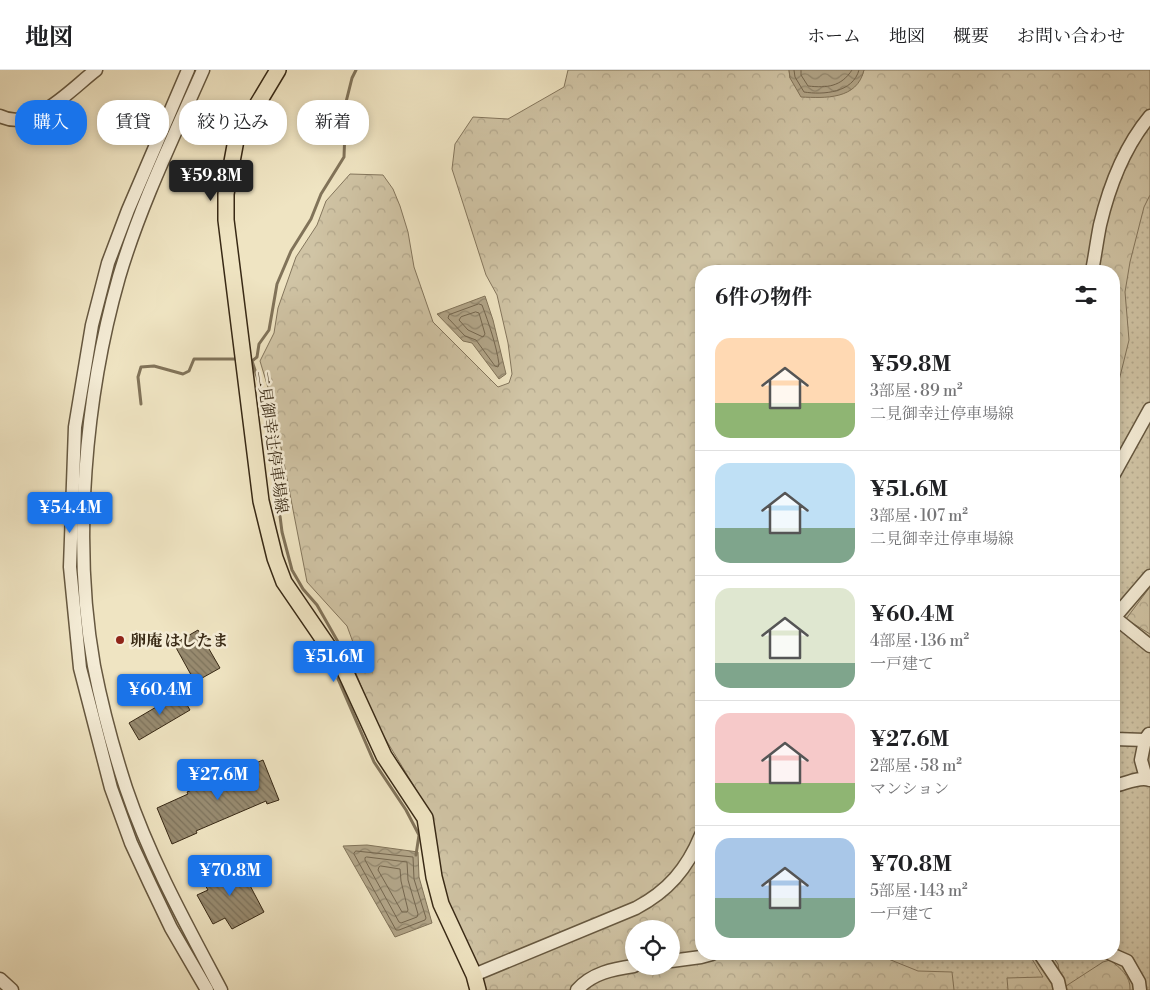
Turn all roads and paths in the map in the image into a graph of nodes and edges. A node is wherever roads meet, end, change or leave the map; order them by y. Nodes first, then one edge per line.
1 (96, 70) edge
2 (188, 70) edge
3 (203, 70) edge
4 (278, 70) edge
5 (0, 116) edge
6 (1150, 116) edge
7 (1093, 265) edge
8 (1150, 409) edge
9 (1120, 463) edge
10 (1150, 576) edge
11 (1120, 611) edge
12 (1120, 623) edge
13 (1150, 646) edge
14 (1148, 736) edge
15 (1120, 738) edge
16 (1148, 779) edge
17 (1120, 785) edge
18 (695, 848) edge
19 (695, 958) edge
20 (1120, 958) edge
21 (680, 960) edge
22 (1044, 960) edge
23 (625, 967) edge
24 (474, 975) junction
25 (0, 979) edge
26 (12, 990) edge
27 (207, 990) edge
28 (221, 990) edge
29 (478, 990) edge
30 (577, 990) edge
31 (1060, 990) edge
32 (1140, 990) edge

1 - 5 street
2 - 27 street
3 - 28 street
4 - 24 main road, 二見御幸辻停車場線
6 - 7 street
8 - 9 street
10 - 11 street
12 - 13 street
14 - 15 street
14 - 16 street
16 - 17 street
18 - 24 street
19 - 21 street
20 - 32 street
22 - 31 street
23 - 30 street
24 - 29 main road, 二見御幸辻停車場線
25 - 26 street

